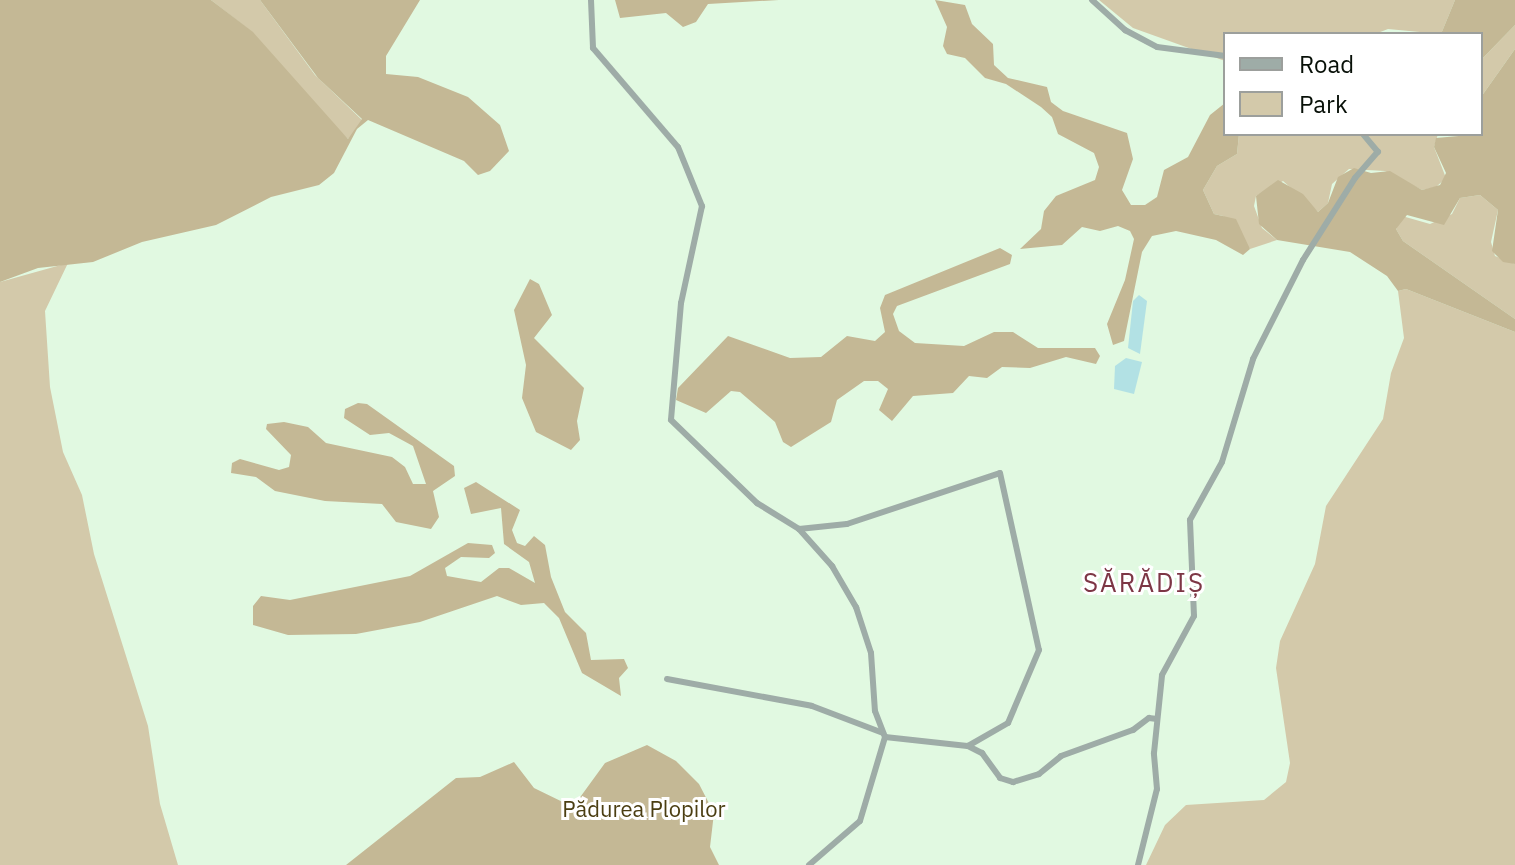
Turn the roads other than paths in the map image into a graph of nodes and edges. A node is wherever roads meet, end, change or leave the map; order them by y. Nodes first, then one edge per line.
1 (591, 0) edge
2 (1092, 0) edge
3 (1223, 56) edge
4 (1365, 136) edge
5 (799, 529) junction
6 (667, 679) dead end
7 (1157, 719) junction
8 (884, 735) junction
9 (968, 746) junction
10 (809, 865) edge
11 (1138, 865) edge

1 - 5 street
2 - 3 street
4 - 7 street
5 - 8 street
5 - 9 street
6 - 8 street
7 - 9 street
7 - 11 street
8 - 9 street
8 - 10 street

